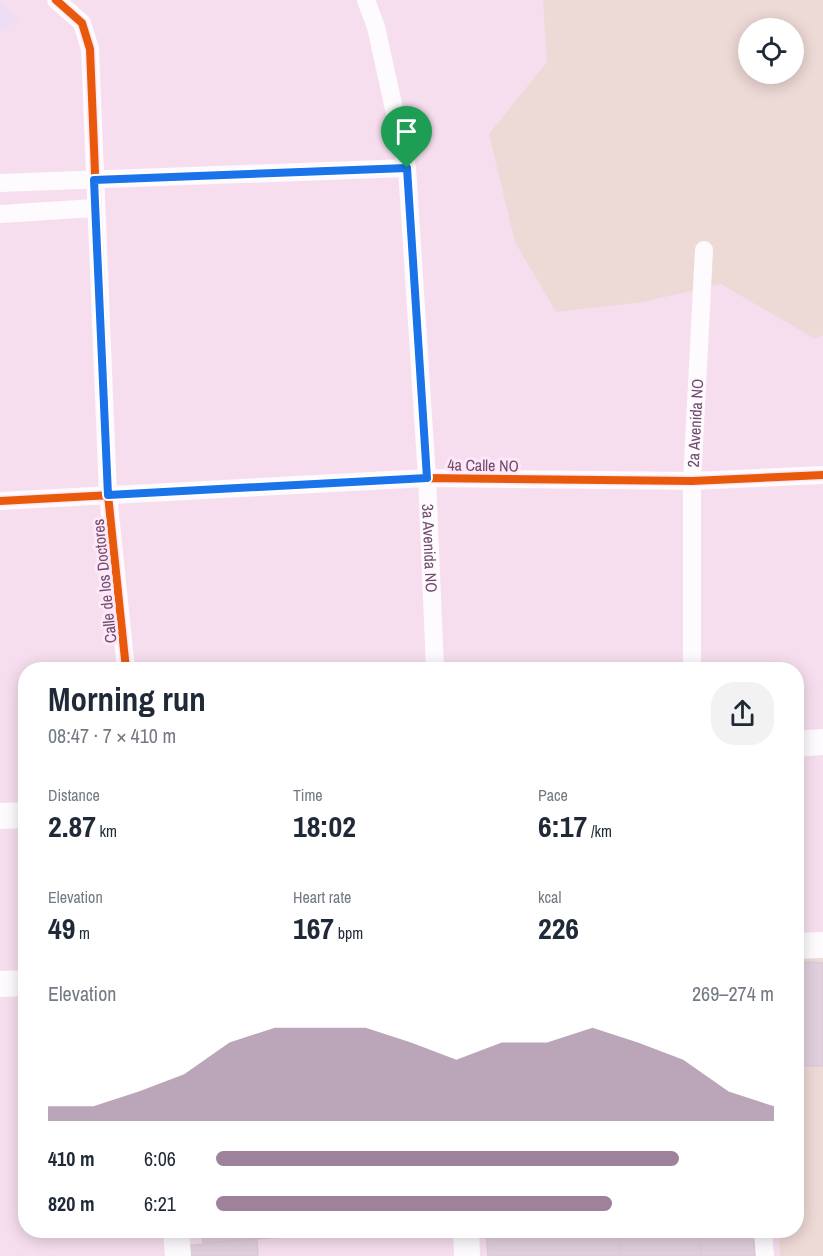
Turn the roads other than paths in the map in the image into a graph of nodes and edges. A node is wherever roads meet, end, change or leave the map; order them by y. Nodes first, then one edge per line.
1 (56, 0) edge
2 (366, 0) edge
3 (407, 168) junction
4 (94, 180) junction
5 (0, 183) edge
6 (95, 208) junction
7 (0, 214) edge
8 (704, 250) dead end
9 (823, 476) edge
10 (427, 478) junction
11 (692, 481) junction
12 (108, 495) junction
13 (0, 501) edge
14 (125, 662) edge
15 (435, 662) edge
16 (692, 662) edge
17 (823, 742) edge
18 (804, 743) edge
19 (18, 815) edge
20 (0, 816) edge
21 (823, 945) edge
22 (804, 946) edge
23 (18, 983) edge
24 (0, 984) edge
25 (177, 1238) edge
26 (466, 1238) edge
27 (764, 1238) edge
28 (178, 1256) edge
29 (467, 1256) edge
30 (765, 1256) edge

1 - 4 street, Calle de los Doctores
2 - 3 street, 3a Avenida NO
3 - 4 street
3 - 10 street, 3a Avenida NO
4 - 5 street
4 - 6 street, Calle de los Doctores
6 - 7 street
6 - 12 street, Calle de los Doctores
8 - 11 street, 2a Avenida NO
9 - 11 street, 4a Calle NO
10 - 11 street, 4a Calle NO
10 - 12 street, 4a Calle NO
10 - 15 street, 3a Avenida NO
11 - 16 street, 2a Avenida NO
12 - 13 street, 4a Calle NO
12 - 14 street, Calle de los Doctores
17 - 18 main road
19 - 20 main road
21 - 22 main road
23 - 24 main road
25 - 28 main road
26 - 29 main road
27 - 30 street

